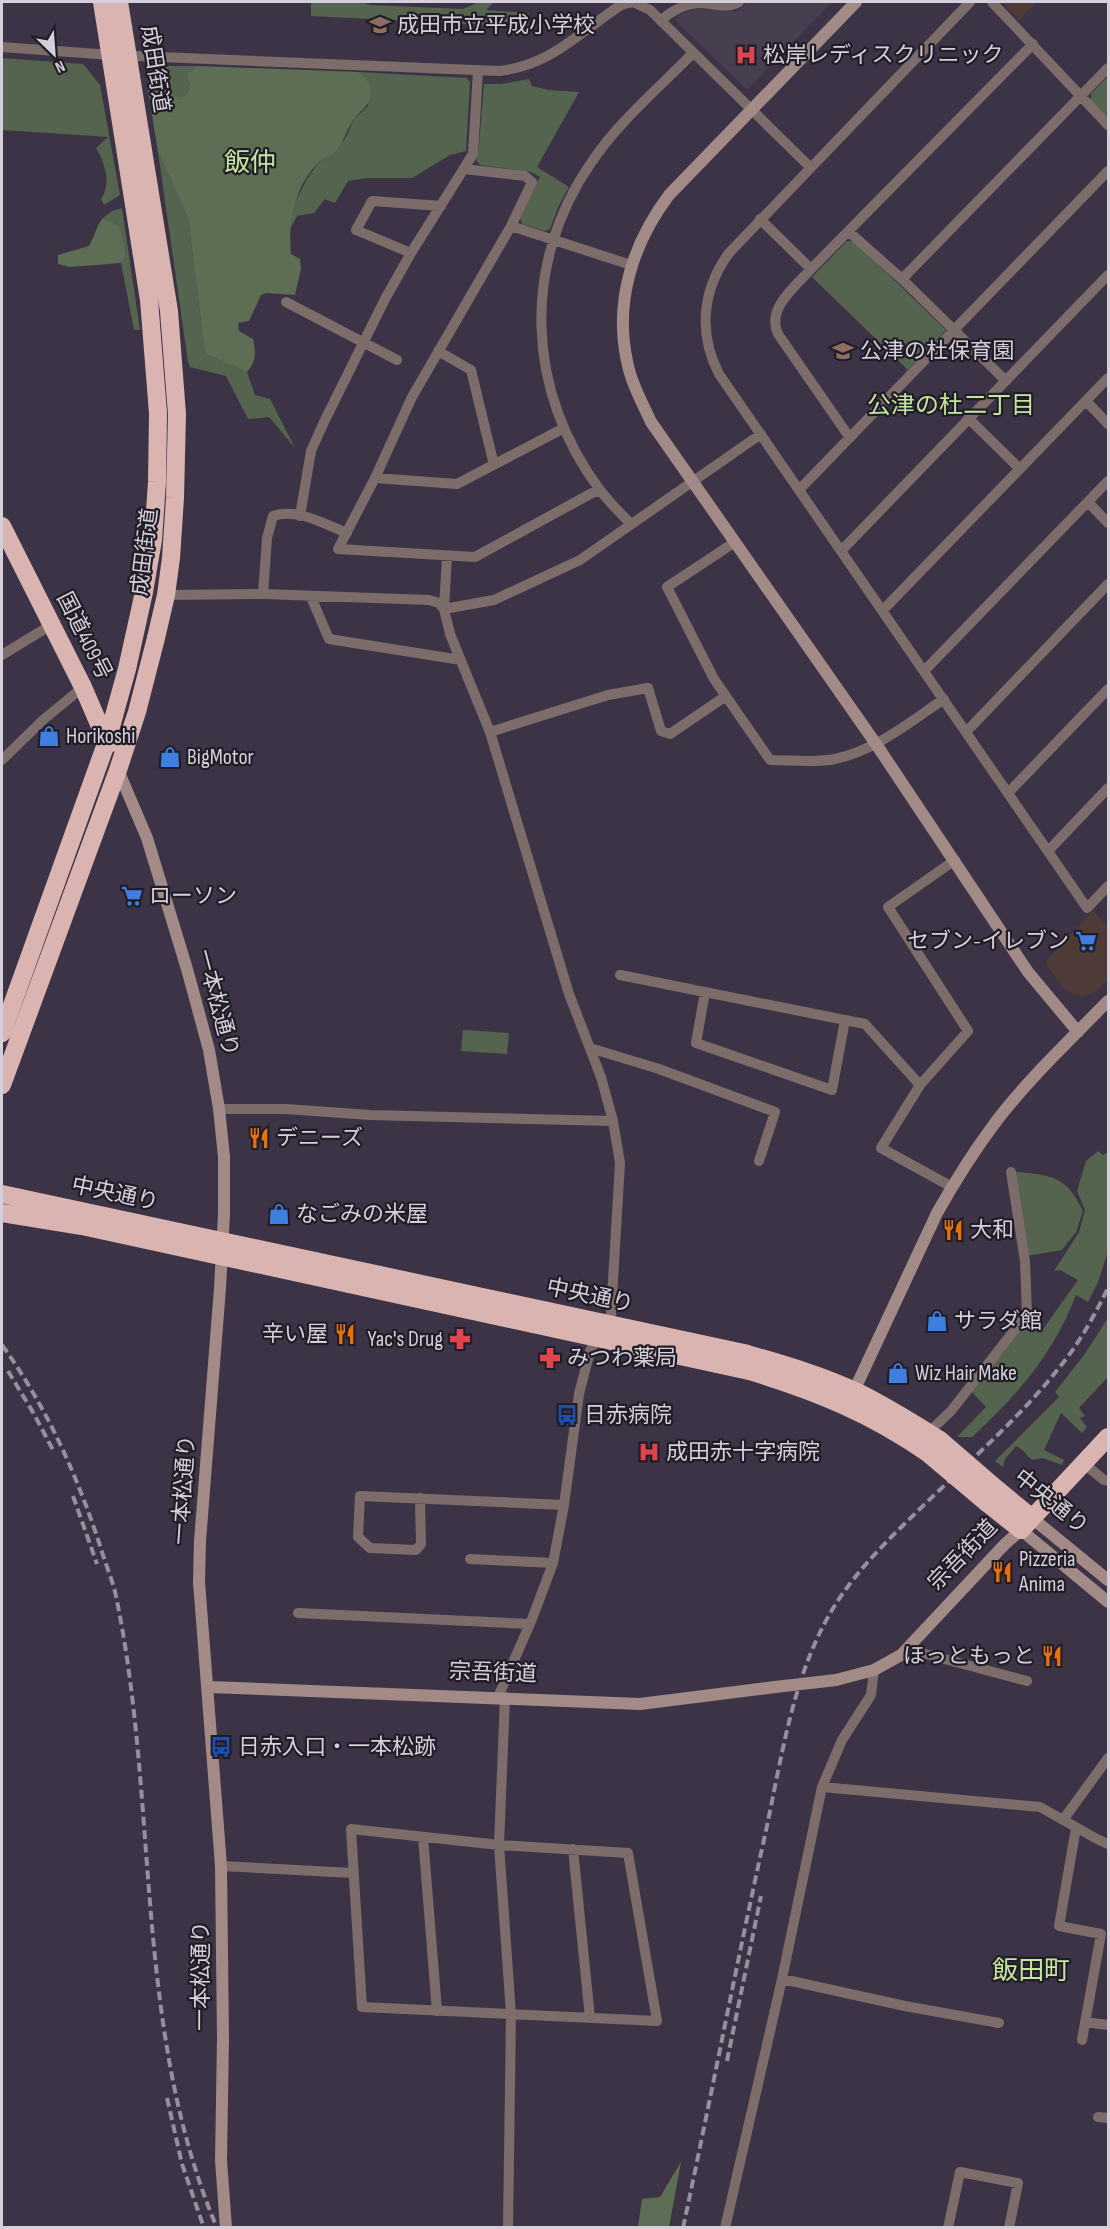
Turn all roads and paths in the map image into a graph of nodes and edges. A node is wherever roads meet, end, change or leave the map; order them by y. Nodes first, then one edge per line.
1 (102, 2) edge
2 (119, 2) edge
3 (739, 2) edge
4 (856, 2) edge
5 (970, 2) edge
6 (992, 2) edge
7 (661, 21) junction
8 (1033, 44) junction
9 (2, 47) edge
10 (693, 53) junction
11 (120, 55) junction
12 (1108, 68) edge
13 (478, 71) junction
14 (1081, 97) junction
15 (752, 110) junction
16 (1108, 125) edge
17 (810, 167) junction
18 (464, 169) junction
19 (1108, 171) edge
20 (441, 206) junction
21 (760, 219) junction
22 (510, 226) junction
23 (849, 232) junction
24 (552, 239) junction
25 (411, 253) junction
26 (631, 265) junction
27 (811, 269) junction
28 (1108, 275) edge
29 (902, 279) junction
30 (286, 302) dead end
31 (954, 330) junction
32 (364, 342) junction
33 (438, 351) junction
34 (397, 360) dead end
35 (1108, 378) edge
36 (1006, 381) junction
37 (1086, 401) junction
38 (968, 418) junction
39 (1108, 424) edge
40 (564, 428) junction
41 (761, 434) junction
42 (850, 438) junction
43 (494, 465) junction
44 (1020, 469) junction
45 (375, 478) junction
46 (693, 482) junction
47 (1108, 482) edge
48 (799, 490) junction
49 (600, 491) junction
50 (1088, 502) junction
51 (300, 516) junction
52 (1108, 523) edge
53 (631, 524) junction
54 (2, 525) edge
55 (347, 533) junction
56 (735, 542) junction
57 (841, 551) junction
58 (447, 556) junction
59 (1108, 584) edge
60 (263, 594) junction
61 (166, 596) junction
62 (311, 597) junction
63 (444, 609) junction
64 (883, 610) junction
65 (51, 625) junction
66 (2, 655) edge
67 (460, 660) junction
68 (925, 670) junction
69 (83, 687) junction
70 (1108, 689) edge
71 (726, 696) junction
72 (944, 699) junction
73 (490, 732) junction
74 (966, 732) junction
75 (107, 741) junction
76 (876, 744) junction
77 (2, 760) edge
78 (118, 770) junction
79 (1108, 788) edge
80 (1008, 793) junction
81 (1048, 850) junction
82 (955, 860) junction
83 (1108, 886) edge
84 (620, 975) dead end
85 (705, 992) junction
86 (1108, 1001) edge
87 (844, 1020) junction
88 (1078, 1032) junction
89 (2, 1033) edge
90 (590, 1048) junction
91 (2, 1085) edge
92 (920, 1085) junction
93 (219, 1108) junction
94 (613, 1121) junction
95 (759, 1161) dead end
96 (1011, 1172) dead end
97 (952, 1187) junction
98 (2, 1194) edge
99 (2, 1213) edge
100 (222, 1249) junction
101 (602, 1331) junction
102 (854, 1391) junction
103 (1108, 1437) edge
104 (933, 1442) junction
105 (1083, 1463) junction
106 (1108, 1481) edge
107 (420, 1498) junction
108 (564, 1505) junction
109 (1027, 1524) junction
110 (470, 1559) dead end
111 (553, 1563) junction
112 (1108, 1580) edge
113 (1108, 1602) edge
114 (297, 1613) dead end
115 (530, 1624) junction
116 (907, 1649) junction
117 (874, 1670) junction
118 (1027, 1681) dead end
119 (209, 1687) junction
120 (502, 1697) junction
121 (1108, 1758) edge
122 (822, 1786) junction
123 (1063, 1820) junction
124 (1076, 1828) junction
125 (423, 1836) junction
126 (1108, 1844) edge
127 (499, 1845) junction
128 (573, 1849) junction
129 (221, 1866) junction
130 (353, 1873) junction
131 (782, 1979) junction
132 (437, 2011) junction
133 (511, 2014) junction
134 (590, 2018) junction
135 (1085, 2022) junction
136 (999, 2023) dead end
137 (1108, 2025) edge
138 (1082, 2040) dead end
139 (226, 2228) edge
140 (508, 2228) edge
141 (725, 2228) edge
142 (948, 2228) edge
143 (1009, 2228) edge

1 - 11 highway, 成田街道
2 - 11 highway, 成田街道
3 - 7 street
4 - 15 street
5 - 17 street
6 - 8 street
7 - 10 street
7 - 13 street
8 - 14 street
8 - 23 street
9 - 11 street
10 - 15 street
10 - 24 street
11 - 13 street
11 - 61 highway, 成田街道
11 - 75 highway, 成田街道
12 - 14 street
13 - 18 street
14 - 16 street
14 - 29 street
15 - 17 street
15 - 26 street
17 - 21 street
18 - 20 street
18 - 22 street
19 - 31 street
20 - 25 street
20 - 25 street
21 - 27 street
21 - 41 street
22 - 24 street
22 - 33 street
23 - 27 street
23 - 29 street
24 - 26 street
24 - 40 street
25 - 32 street
26 - 46 street
27 - 42 street
28 - 36 street
29 - 31 street
30 - 32 street
31 - 36 street
31 - 42 street
32 - 34 street
32 - 51 street
33 - 43 street
33 - 45 street
35 - 37 street
36 - 38 street
37 - 39 street
37 - 44 street
38 - 44 street
38 - 57 street
40 - 43 street
40 - 49 street
41 - 46 street
41 - 48 street
42 - 48 street
43 - 45 street
44 - 64 street
45 - 55 street
46 - 53 street
46 - 56 street
47 - 50 street
48 - 57 street
49 - 53 street
49 - 58 street
50 - 52 street
50 - 68 street
51 - 55 street
51 - 60 street
53 - 63 street
54 - 65 highway, 国道409号
55 - 58 street
56 - 71 street
56 - 76 street
57 - 64 street
58 - 63 street
59 - 74 street
60 - 61 street
60 - 62 street
61 - 78 highway, 成田街道
62 - 63 street
62 - 67 street
63 - 67 street
64 - 68 street
65 - 66 street
65 - 69 highway, 国道409号
67 - 73 street
68 - 72 street
69 - 75 highway, 国道409号
69 - 77 street
70 - 80 street
71 - 73 street
71 - 76 street
72 - 74 street
72 - 76 street
73 - 90 street
74 - 80 street
75 - 78 highway, 国道409号
75 - 89 highway, 成田街道
76 - 82 street
78 - 91 highway, 成田街道
78 - 93 street, 一本松通り
79 - 81 street
80 - 81 street
81 - 83 street
82 - 88 street
82 - 92 street
84 - 85 street
85 - 87 street
85 - 87 street
86 - 88 street
87 - 92 street
88 - 97 street
90 - 94 street
90 - 95 street
92 - 97 street
93 - 94 street
93 - 100 street, 一本松通り
94 - 101 street
96 - 104 street
97 - 102 street
98 - 100 highway, 中央通り
99 - 100 highway, 中央通り
100 - 101 highway, 中央通り
100 - 119 street, 一本松通り
101 - 102 highway, 中央通り
101 - 104 highway, 中央通り
101 - 108 street
102 - 104 highway, 中央通り
103 - 105 highway, 宗吾街道
104 - 109 highway, 中央通り, bridge
105 - 106 street
105 - 109 highway, 宗吾街道
107 - 107 street
107 - 108 street
108 - 111 street
109 - 112 street, 中央通り
109 - 113 street, 中央通り
109 - 116 street, 宗吾街道
110 - 111 street
111 - 115 street
114 - 115 street
115 - 120 street
116 - 117 street, 宗吾街道
116 - 118 street
117 - 120 street, 宗吾街道, bridge
117 - 122 street
119 - 120 street, 宗吾街道
119 - 129 street, 一本松通り
120 - 127 street
121 - 123 street
122 - 123 street
122 - 131 street
123 - 124 street
124 - 126 street
124 - 135 street
125 - 127 street
125 - 130 street
125 - 132 street
127 - 128 street
127 - 133 street
128 - 134 street
128 - 134 street
129 - 130 street
129 - 139 street, 一本松通り
130 - 132 street
131 - 136 street
131 - 141 street
132 - 133 street
133 - 134 street
133 - 140 street
135 - 137 street
135 - 138 street
142 - 143 street

